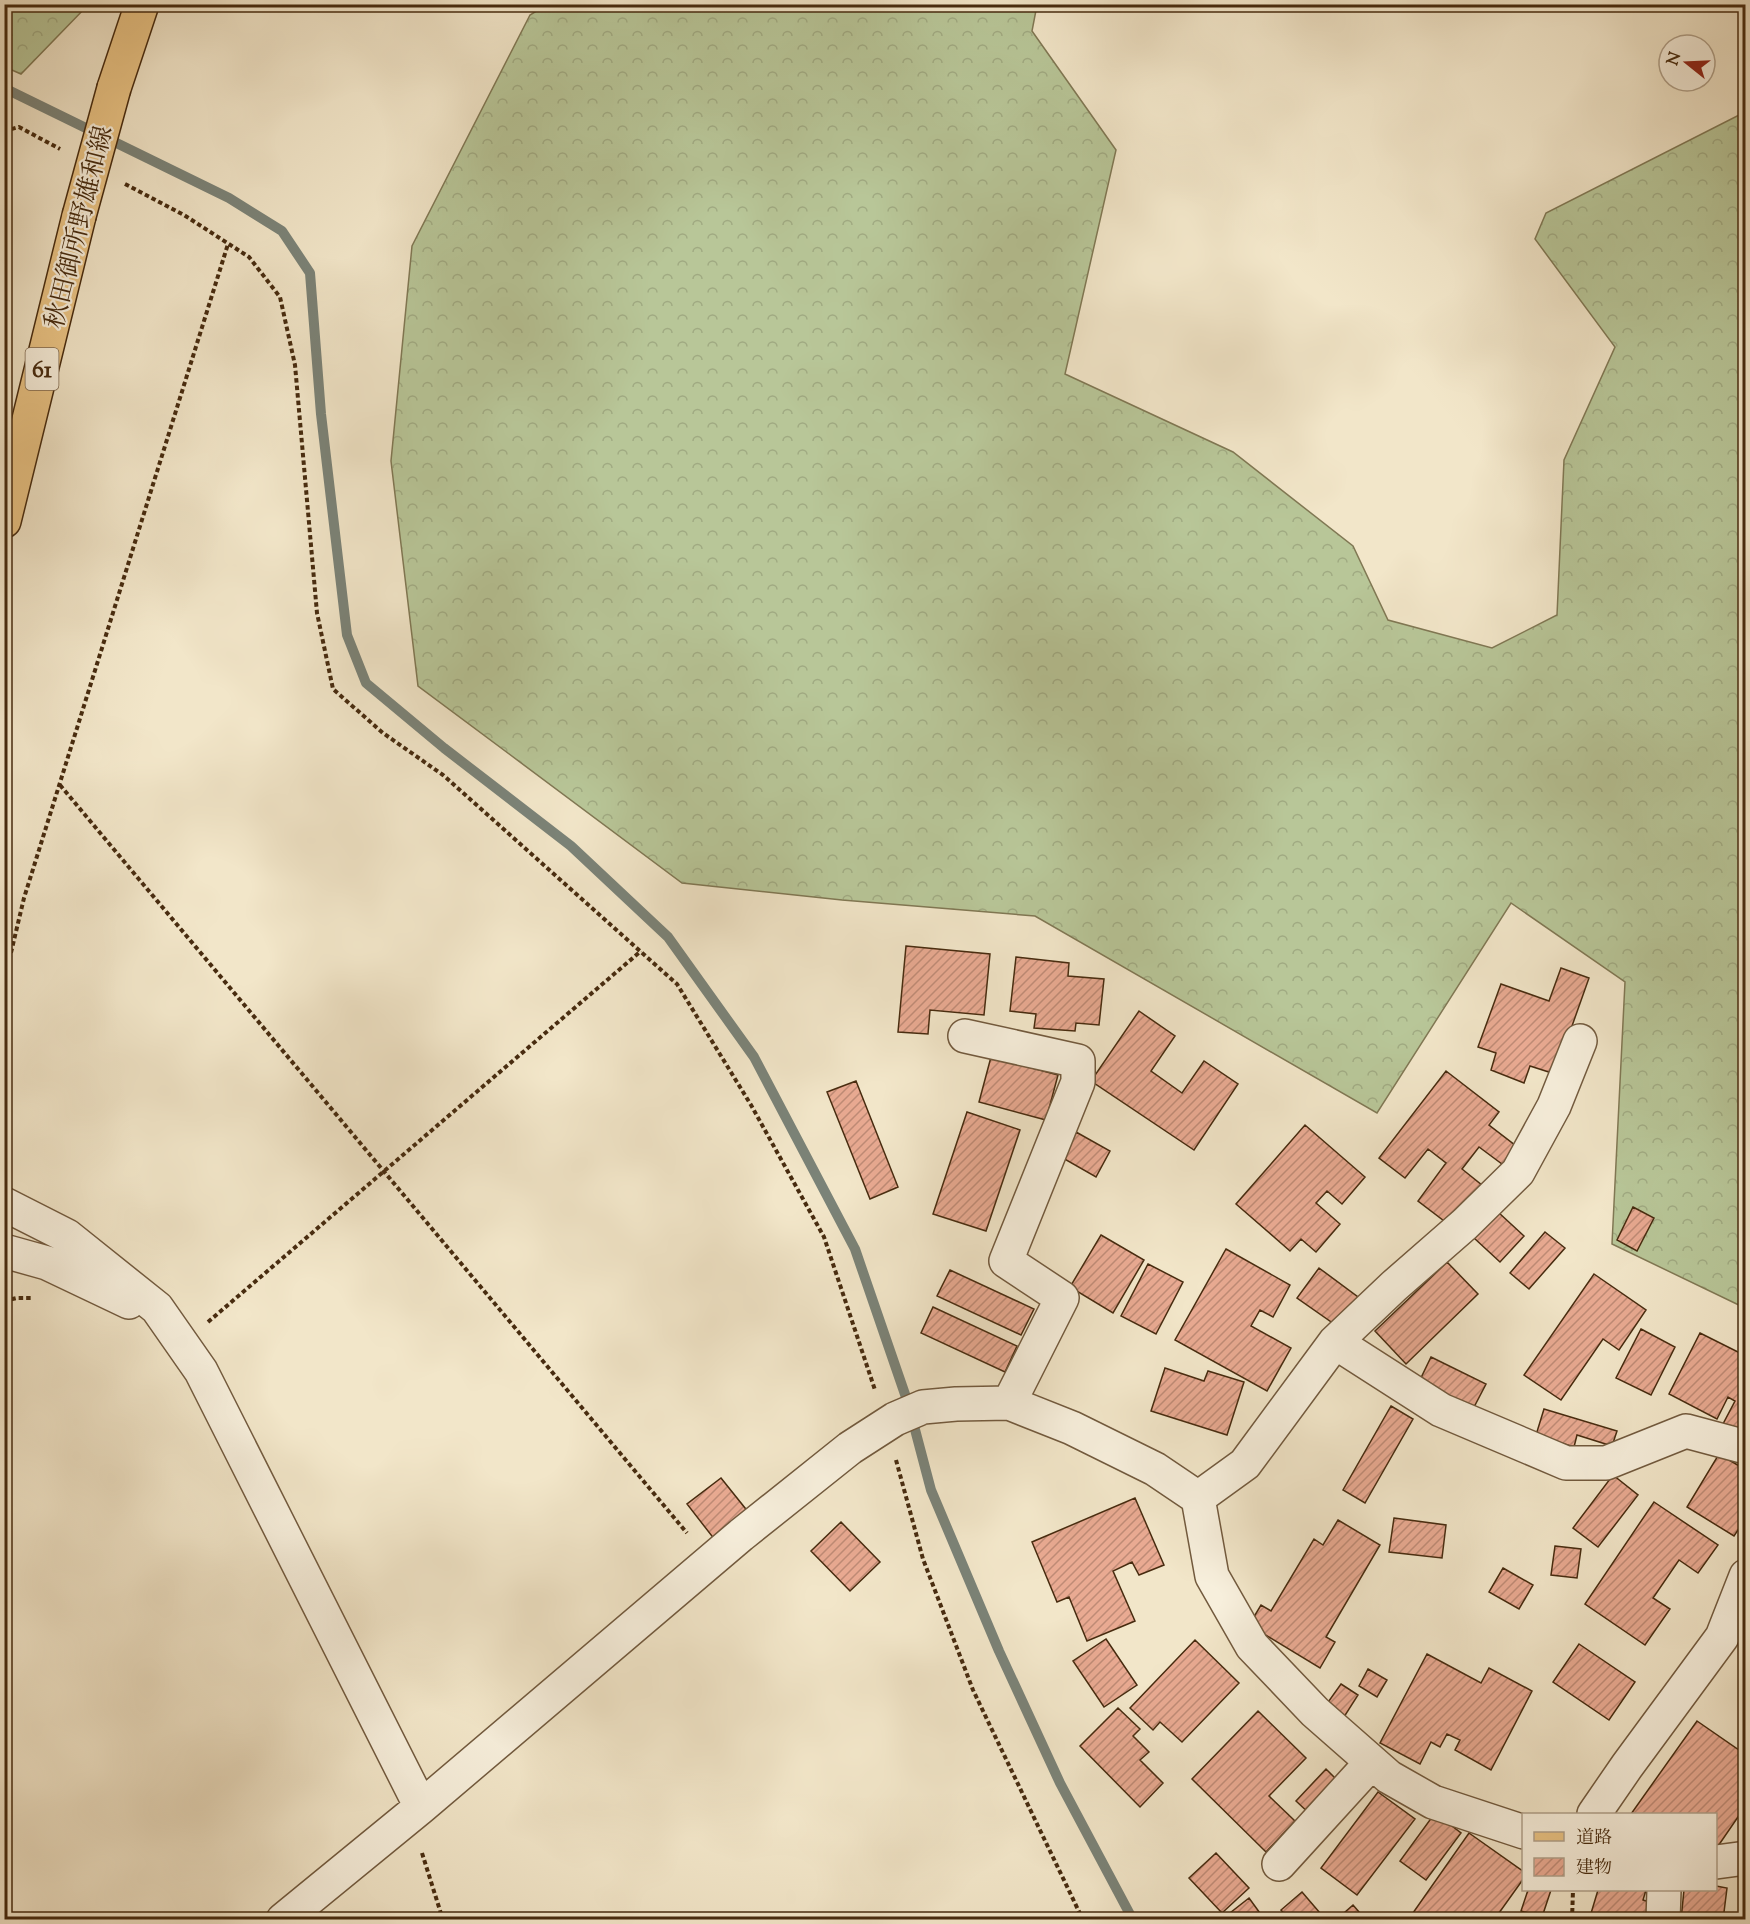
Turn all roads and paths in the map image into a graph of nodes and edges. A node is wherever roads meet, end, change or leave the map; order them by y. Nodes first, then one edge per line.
1 (142, 4) edge
2 (4, 131) edge
3 (60, 149) dead end
4 (122, 182) dead end
5 (228, 244) junction
6 (4, 522) edge
7 (60, 785) junction
8 (641, 951) junction
9 (4, 982) edge
10 (965, 1036) dead end
11 (1580, 1041) dead end
12 (383, 1170) junction
13 (4, 1204) edge
14 (4, 1251) edge
15 (157, 1308) junction
16 (1335, 1342) junction
17 (182, 1344) junction
18 (1009, 1403) junction
19 (901, 1417) junction
20 (1746, 1447) edge
21 (1198, 1498) junction
22 (711, 1562) junction
23 (1746, 1576) edge
24 (1372, 1762) junction
25 (1595, 1813) edge
26 (412, 1814) junction
27 (1522, 1831) edge
28 (1746, 1858) edge
29 (1717, 1862) edge
30 (1279, 1864) dead end
31 (1573, 1891) edge
32 (1664, 1891) edge
33 (283, 1920) edge
34 (442, 1920) edge
35 (1083, 1920) edge
36 (1572, 1920) edge
37 (1664, 1920) edge

1 - 6 main road, 秋田御所野雄和線 / 61, bridge
2 - 3 path
4 - 5 path
5 - 7 path
5 - 8 path
7 - 9 path
7 - 12 path
8 - 12 path
8 - 19 path
10 - 18 street
11 - 16 street
12 - 17 path
12 - 22 path
13 - 15 street
14 - 15 street
15 - 17 street
16 - 20 street
16 - 21 street
17 - 26 street
18 - 19 street
18 - 21 street
19 - 22 street
19 - 35 path
21 - 24 street
22 - 26 street
23 - 25 street
24 - 27 street
24 - 30 street
26 - 33 street
26 - 34 path
28 - 29 street
31 - 36 path
32 - 37 street

